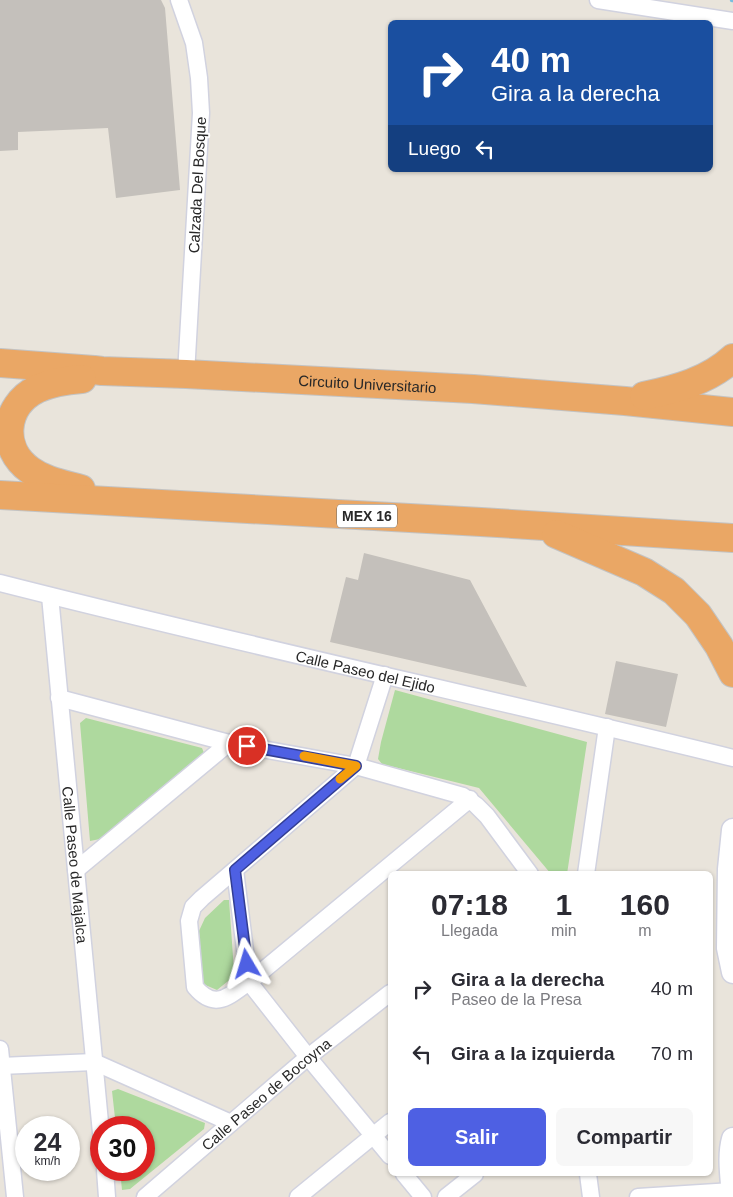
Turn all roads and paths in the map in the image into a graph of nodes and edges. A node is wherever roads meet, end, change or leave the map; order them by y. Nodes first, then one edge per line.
1 (178, 0) edge
2 (598, 0) edge
3 (733, 21) edge
4 (733, 358) edge
5 (0, 363) edge
6 (102, 371) junction
7 (186, 374) junction
8 (0, 378) edge
9 (65, 380) junction
10 (625, 401) junction
11 (733, 412) edge
12 (0, 495) edge
13 (153, 503) junction
14 (536, 526) junction
15 (733, 538) edge
16 (0, 583) edge
17 (50, 596) junction
18 (733, 673) edge
19 (385, 675) junction
20 (59, 698) junction
21 (607, 727) junction
22 (229, 743) junction
23 (733, 758) edge
24 (356, 766) junction
25 (470, 800) junction
26 (733, 830) edge
27 (76, 870) junction
28 (235, 870) junction
29 (528, 871) edge
30 (586, 871) edge
31 (733, 972) edge
32 (249, 982) junction
33 (388, 995) edge
34 (0, 1049) edge
35 (308, 1057) junction
36 (94, 1062) junction
37 (1, 1066) edge
38 (99, 1116) edge
39 (231, 1123) junction
40 (388, 1124) edge
41 (373, 1136) junction
42 (733, 1139) edge
43 (388, 1154) edge
44 (406, 1176) edge
45 (472, 1176) edge
46 (588, 1176) edge
47 (106, 1181) edge
48 (732, 1191) edge
49 (15, 1197) edge
50 (107, 1197) edge
51 (145, 1197) edge
52 (298, 1197) edge
53 (423, 1197) edge
54 (446, 1197) edge
55 (591, 1197) edge
56 (638, 1197) edge
57 (733, 1197) edge

1 - 7 street, Calzada Del Bosque
2 - 3 street
4 - 10 highway
5 - 6 highway, Circuito Universitario
6 - 7 highway, Circuito Universitario
6 - 9 highway
7 - 10 highway, Circuito Universitario
8 - 9 highway
9 - 13 highway
10 - 11 highway, Circuito Universitario
12 - 13 highway, MEX 16
13 - 14 highway, MEX 16
14 - 15 highway, MEX 16
14 - 18 highway
16 - 17 street, Calle Paseo del Ejido
17 - 19 street, Calle Paseo del Ejido
17 - 20 street, Calle Paseo de Majalca
19 - 21 street, Calle Paseo del Ejido
19 - 24 street
20 - 22 street
20 - 27 street, Calle Paseo de Majalca
21 - 23 street, Calle Paseo del Ejido
21 - 30 street
22 - 24 street
22 - 27 street
24 - 25 street
24 - 28 street
25 - 29 street
25 - 32 street
26 - 31 main road
27 - 36 street, Calle Paseo de Majalca
28 - 32 street
28 - 32 street
32 - 35 street
33 - 35 street, Calle Paseo de Bocoyna
34 - 37 street
35 - 39 street, Calle Paseo de Bocoyna
35 - 41 street
36 - 37 street
36 - 38 street, Calle Paseo de Majalca
36 - 39 street
37 - 49 street
39 - 51 street, Calle Paseo de Bocoyna
40 - 41 street
41 - 43 street
41 - 52 street
42 - 48 main road
44 - 53 street
45 - 54 street
46 - 55 street
47 - 50 street
48 - 56 street
48 - 57 main road

